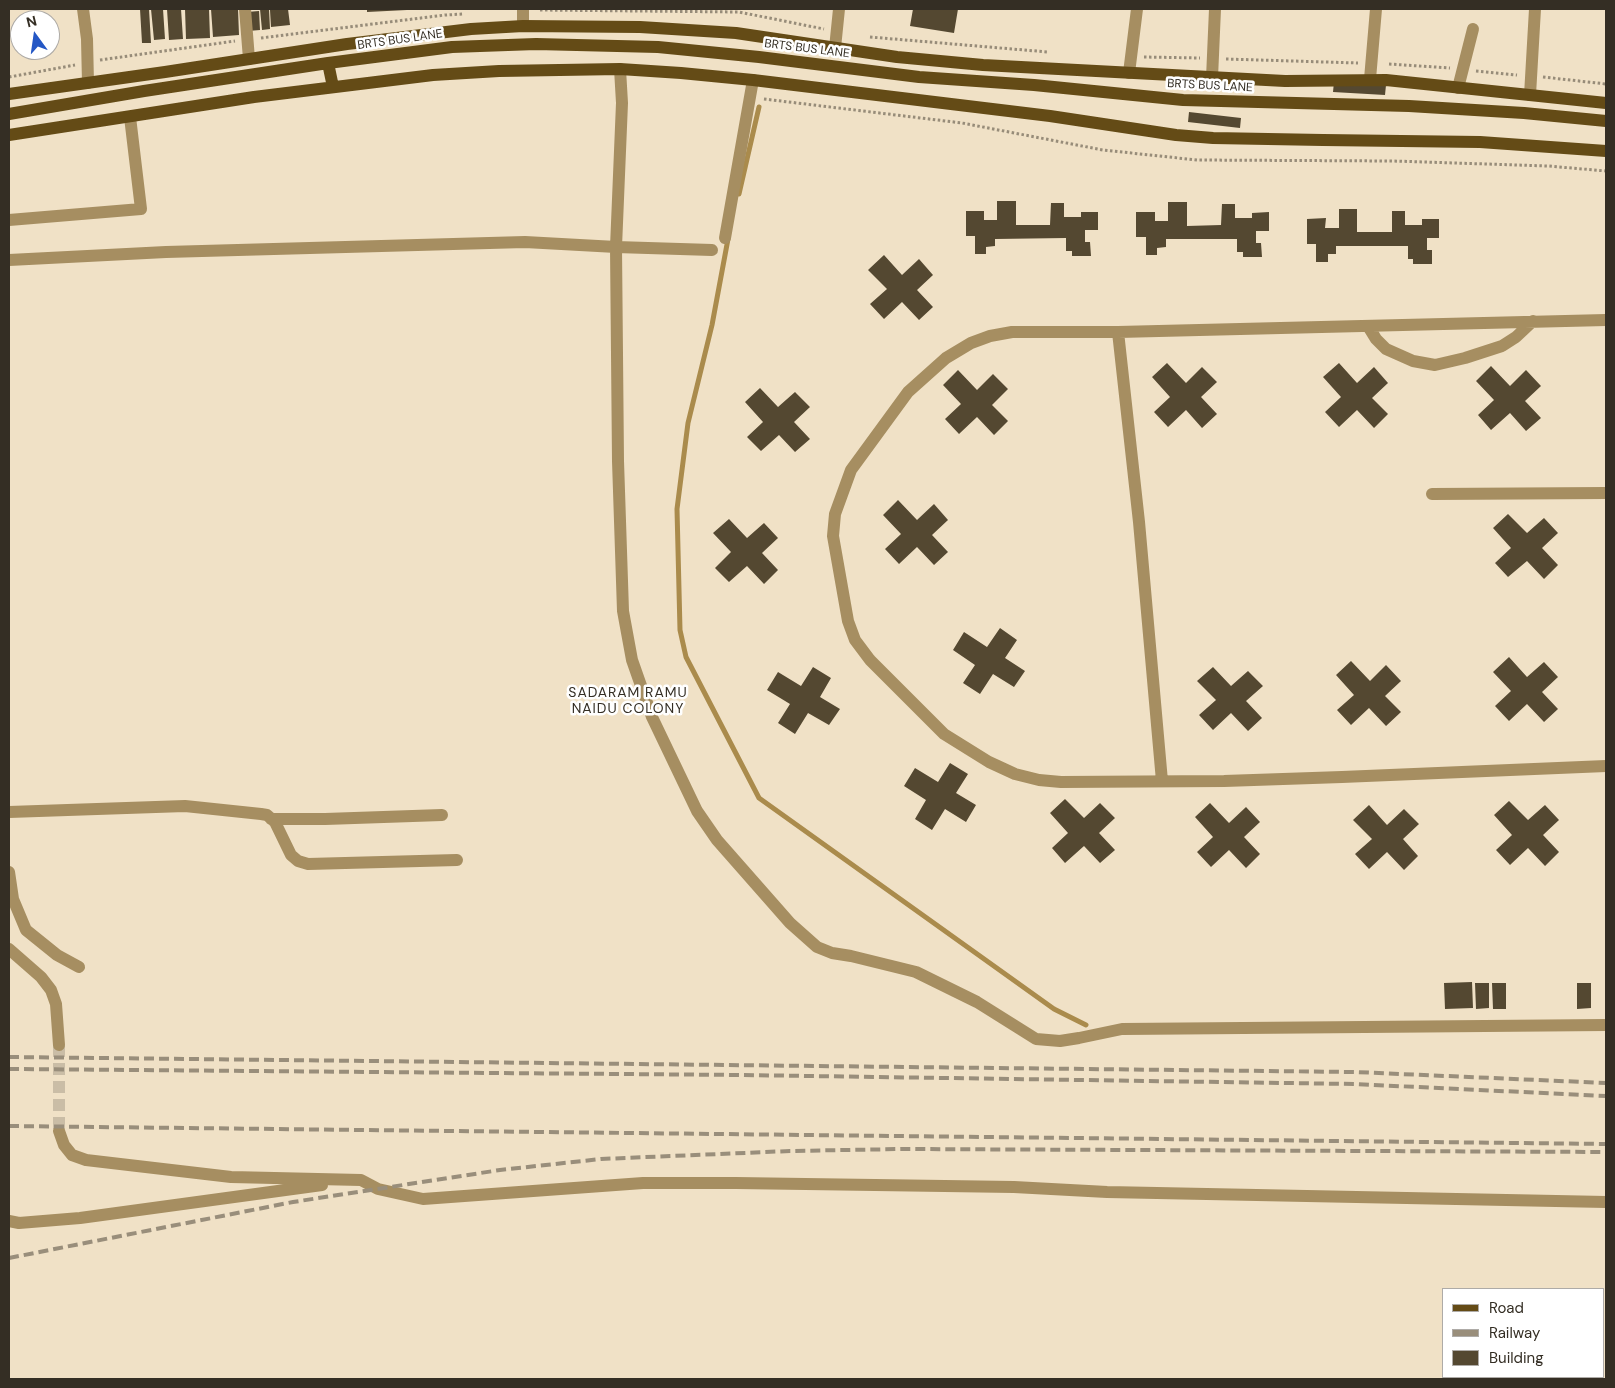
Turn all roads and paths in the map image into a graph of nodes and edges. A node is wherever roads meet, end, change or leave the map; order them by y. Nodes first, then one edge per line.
1 (83, 9) edge
2 (245, 9) edge
3 (523, 9) edge
4 (839, 9) edge
5 (1137, 9) edge
6 (1215, 9) edge
7 (1376, 9) edge
8 (1535, 9) edge
9 (523, 26) junction
10 (1474, 29) dead end
11 (834, 48) junction
12 (249, 59) junction
13 (328, 63) junction
14 (620, 70) junction
15 (1129, 73) junction
16 (1212, 78) junction
17 (753, 80) junction
18 (1370, 80) junction
19 (88, 83) junction
20 (333, 87) junction
21 (1458, 88) junction
22 (9, 94) edge
23 (1530, 95) junction
24 (750, 97) junction
25 (1606, 103) edge
26 (9, 114) edge
27 (130, 117) junction
28 (1606, 121) edge
29 (9, 135) edge
30 (1606, 151) edge
31 (1606, 172) edge
32 (9, 220) edge
33 (725, 238) dead end
34 (616, 247) junction
35 (712, 250) dead end
36 (9, 260) edge
37 (1606, 320) edge
38 (1533, 322) junction
39 (1368, 326) junction
40 (1118, 332) junction
41 (1606, 493) edge
42 (1432, 494) dead end
43 (1606, 766) edge
44 (1162, 781) junction
45 (9, 812) edge
46 (442, 815) dead end
47 (271, 819) junction
48 (457, 860) dead end
49 (9, 872) edge
50 (9, 949) edge
51 (79, 967) dead end
52 (1606, 1025) edge
53 (59, 1045) tunnel mouth
54 (59, 1131) tunnel mouth
55 (361, 1180) junction
56 (1606, 1202) edge
57 (9, 1221) edge

1 - 19 street
2 - 12 street
3 - 9 street
4 - 11 street
5 - 15 street
6 - 16 street
7 - 18 street
8 - 23 street
9 - 11 main road
9 - 12 main road
10 - 21 street
11 - 15 main road
12 - 19 main road
13 - 20 main road
13 - 26 main road, BRTS BUS LANE
13 - 28 main road, BRTS BUS LANE
14 - 17 main road
14 - 20 main road
14 - 34 street
15 - 16 main road
16 - 18 main road
17 - 24 street
17 - 30 main road
18 - 21 main road
19 - 22 main road
20 - 27 main road
21 - 23 main road
23 - 25 main road
24 - 31 path
24 - 33 street
27 - 29 main road
27 - 32 street
34 - 35 street
34 - 36 street
34 - 52 street
37 - 38 street
38 - 39 street
38 - 39 street
39 - 40 street
40 - 44 street
40 - 44 street
41 - 42 street
43 - 44 street
45 - 47 street
46 - 47 street
47 - 48 street
49 - 51 street
50 - 53 street
54 - 55 street
55 - 56 street
55 - 57 street

